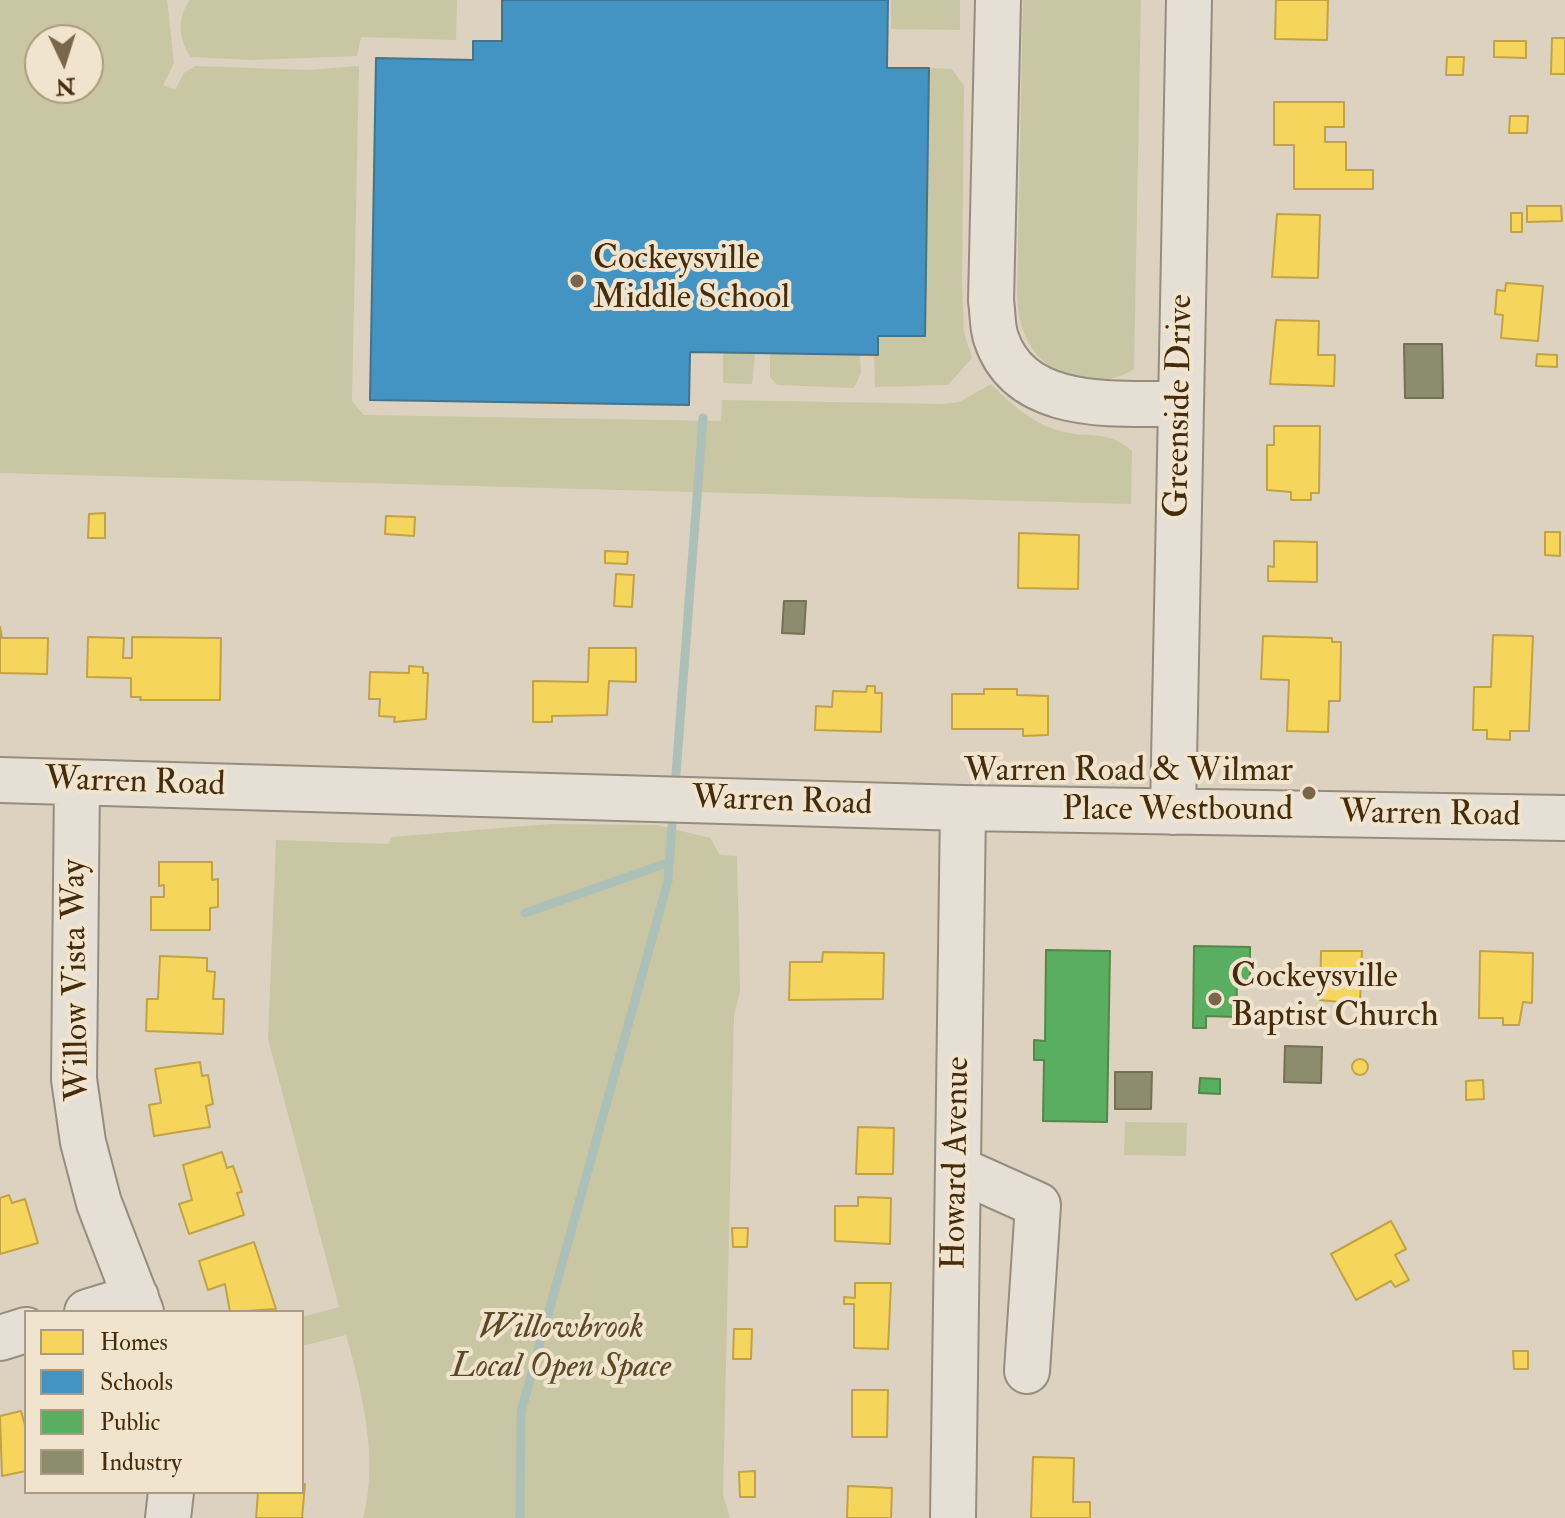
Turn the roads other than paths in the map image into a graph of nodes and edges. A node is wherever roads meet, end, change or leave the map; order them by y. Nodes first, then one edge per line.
1 (998, 0) edge
2 (1189, 0) edge
3 (1181, 404) junction
4 (0, 780) edge
5 (77, 783) junction
6 (963, 808) junction
7 (1173, 812) junction
8 (1565, 818) edge
9 (958, 1169) junction
10 (138, 1305) edge
11 (102, 1310) edge
12 (24, 1331) edge
13 (0, 1338) edge
14 (1027, 1371) dead end
15 (171, 1494) edge
16 (168, 1518) edge
17 (953, 1518) edge

1 - 3 street
2 - 3 street, Greenside Drive
3 - 7 street, Greenside Drive
4 - 5 street, Warren Road
5 - 6 street, Warren Road
5 - 10 street, Willow Vista Way
6 - 7 street, Warren Road
6 - 9 street, Howard Avenue
7 - 8 street, Warren Road
9 - 14 street
9 - 17 street, Howard Avenue
10 - 11 street
12 - 13 street
15 - 16 street

